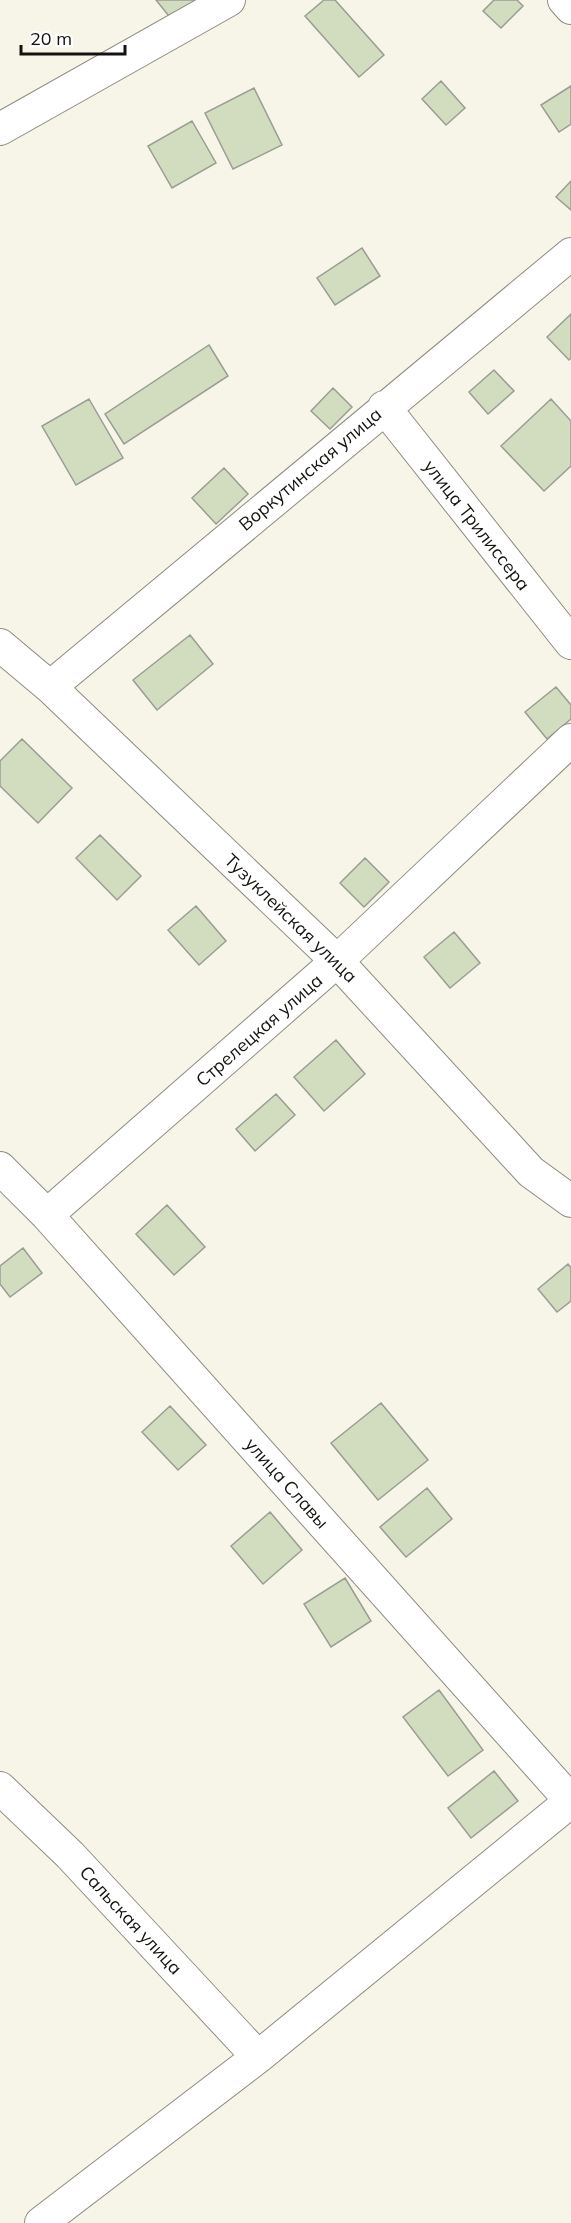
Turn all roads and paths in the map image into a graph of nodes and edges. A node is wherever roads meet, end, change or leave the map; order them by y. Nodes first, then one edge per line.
1 (229, 0) edge
2 (564, 0) edge
3 (571, 8) edge
4 (0, 129) edge
5 (571, 254) edge
6 (384, 407) junction
7 (571, 643) edge
8 (0, 645) edge
9 (50, 687) junction
10 (571, 740) edge
11 (337, 961) junction
12 (0, 1167) edge
13 (571, 1200) edge
14 (47, 1215) junction
15 (0, 1788) edge
16 (571, 1801) edge
17 (258, 2057) junction
18 (41, 2223) edge

1 - 4 street
2 - 3 street
5 - 6 street, Воркутинская улица
6 - 7 street, улица Трилиссера
6 - 9 street, Воркутинская улица
8 - 9 street, Тузуклейская улица
9 - 11 street, Тузуклейская улица
10 - 11 street, Стрелецкая улица
11 - 13 street, Тузуклейская улица
11 - 14 street, Стрелецкая улица
12 - 14 street, улица Славы
14 - 16 street, улица Славы
15 - 17 street, Сальская улица
16 - 17 street
17 - 18 street

